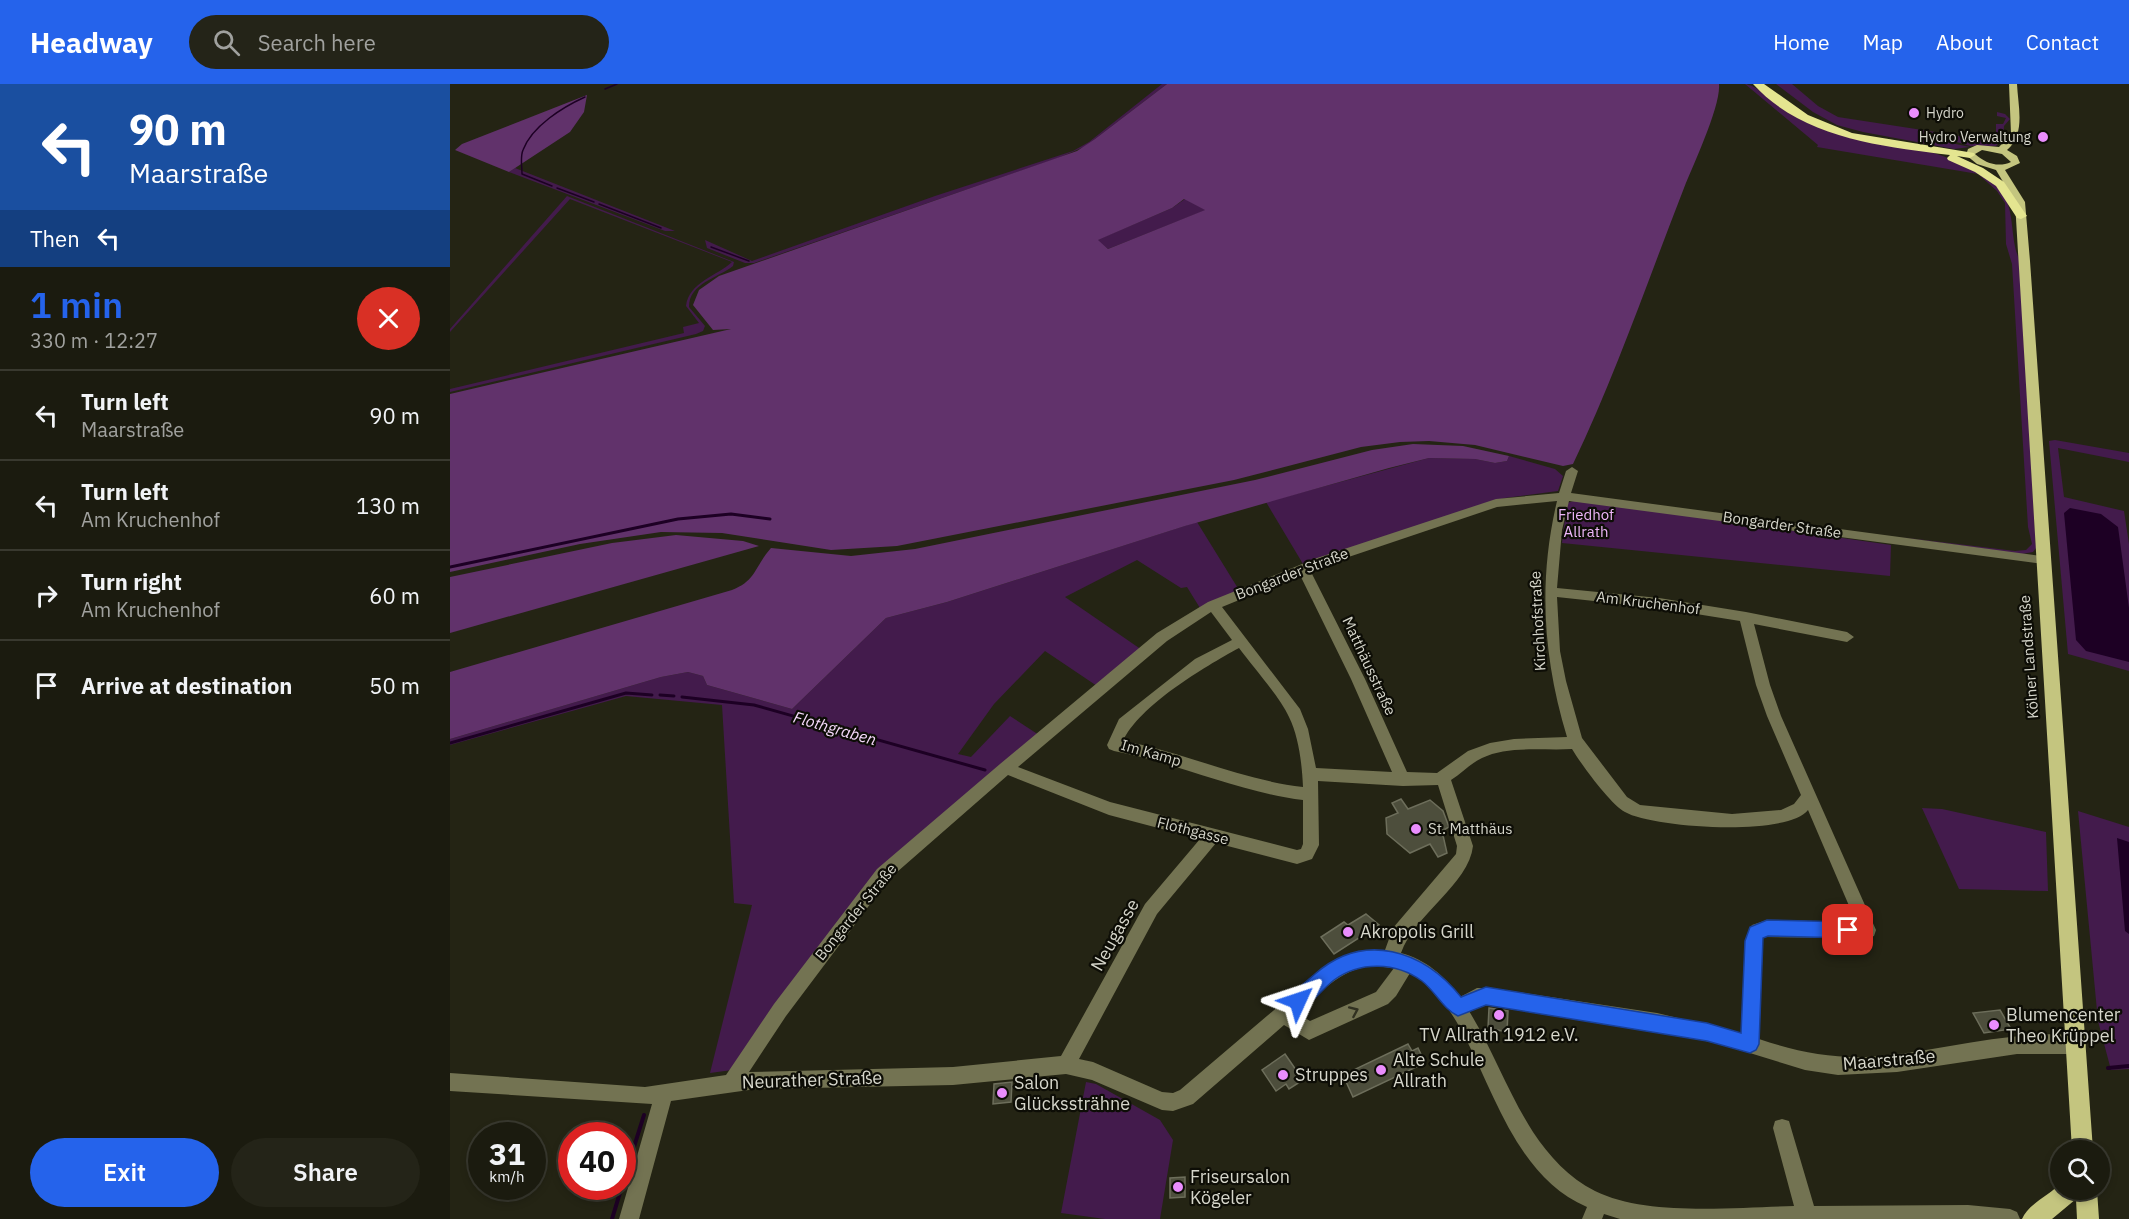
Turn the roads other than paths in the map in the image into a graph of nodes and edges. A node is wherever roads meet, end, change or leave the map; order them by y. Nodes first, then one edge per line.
1 (1758, 84) edge
2 (1768, 84) edge
3 (2013, 84) edge
4 (1902, 144) junction
5 (2000, 150) junction
6 (1970, 154) junction
7 (1999, 167) junction
8 (2021, 216) junction
9 (1572, 471) dead end
10 (1563, 496) junction
11 (2044, 560) junction
12 (1303, 568) junction
13 (1550, 592) junction
14 (1213, 605) junction
15 (1746, 616) junction
16 (1848, 638) dead end
17 (1241, 641) junction
18 (1576, 743) junction
19 (1005, 768) junction
20 (1310, 774) junction
21 (1443, 778) junction
22 (1403, 780) junction
23 (1311, 794) junction
24 (1808, 797) junction
25 (1213, 835) junction
26 (1399, 961) junction
27 (1458, 1007) junction
28 (1283, 1014) junction
29 (1750, 1044) junction
30 (2077, 1044) junction
31 (1066, 1065) junction
32 (450, 1082) edge
33 (732, 1082) junction
34 (664, 1094) junction
35 (1782, 1128) dead end
36 (2082, 1140) edge
37 (2060, 1200) edge
38 (2087, 1200) edge
39 (1595, 1211) edge
40 (1807, 1216) junction
41 (629, 1219) edge
42 (2010, 1219) edge
43 (2033, 1219) edge
44 (2088, 1219) edge

1 - 4 highway
2 - 6 highway
3 - 5 main road
4 - 6 highway
4 - 8 highway
5 - 6 main road
5 - 7 main road
6 - 7 main road
7 - 8 main road, Kölner Landstraße
8 - 11 main road, Kölner Landstraße
9 - 10 street, Kirchhofstraße
10 - 11 street, Bongarder Straße
10 - 12 street, Bongarder Straße
10 - 13 street, Kirchhofstraße
11 - 30 main road, Kölner Landstraße
12 - 14 street, Bongarder Straße
12 - 22 street, Matthäusstraße
13 - 15 street, Am Kruchenhof
13 - 18 street, Kirchhofstraße
14 - 17 street, Flothgasse
14 - 19 street, Bongarder Straße
15 - 16 street, Am Kruchenhof
15 - 24 street
17 - 20 street, Flothgasse
17 - 23 street, Im Kamp
18 - 21 street
18 - 24 street
19 - 25 street, Flothgasse
19 - 33 street, Bongarder Straße
20 - 22 street
20 - 23 street, Flothgasse
21 - 22 street
21 - 26 street
23 - 25 street, Flothgasse
24 - 29 street
25 - 31 street, Neugasse
26 - 27 street
26 - 28 street
28 -> 26 street
27 - 29 street, Maarstraße
27 - 39 street
28 - 31 street, Neurather Straße
29 - 30 street, Maarstraße
30 - 36 main road, Kölner Landstraße
31 - 33 street, Neurather Straße
32 - 34 street, Neurather Straße
33 - 34 street, Neurather Straße
34 - 41 street
35 - 40 street
37 - 43 main road
38 - 44 main road
39 - 40 street
40 - 42 street

